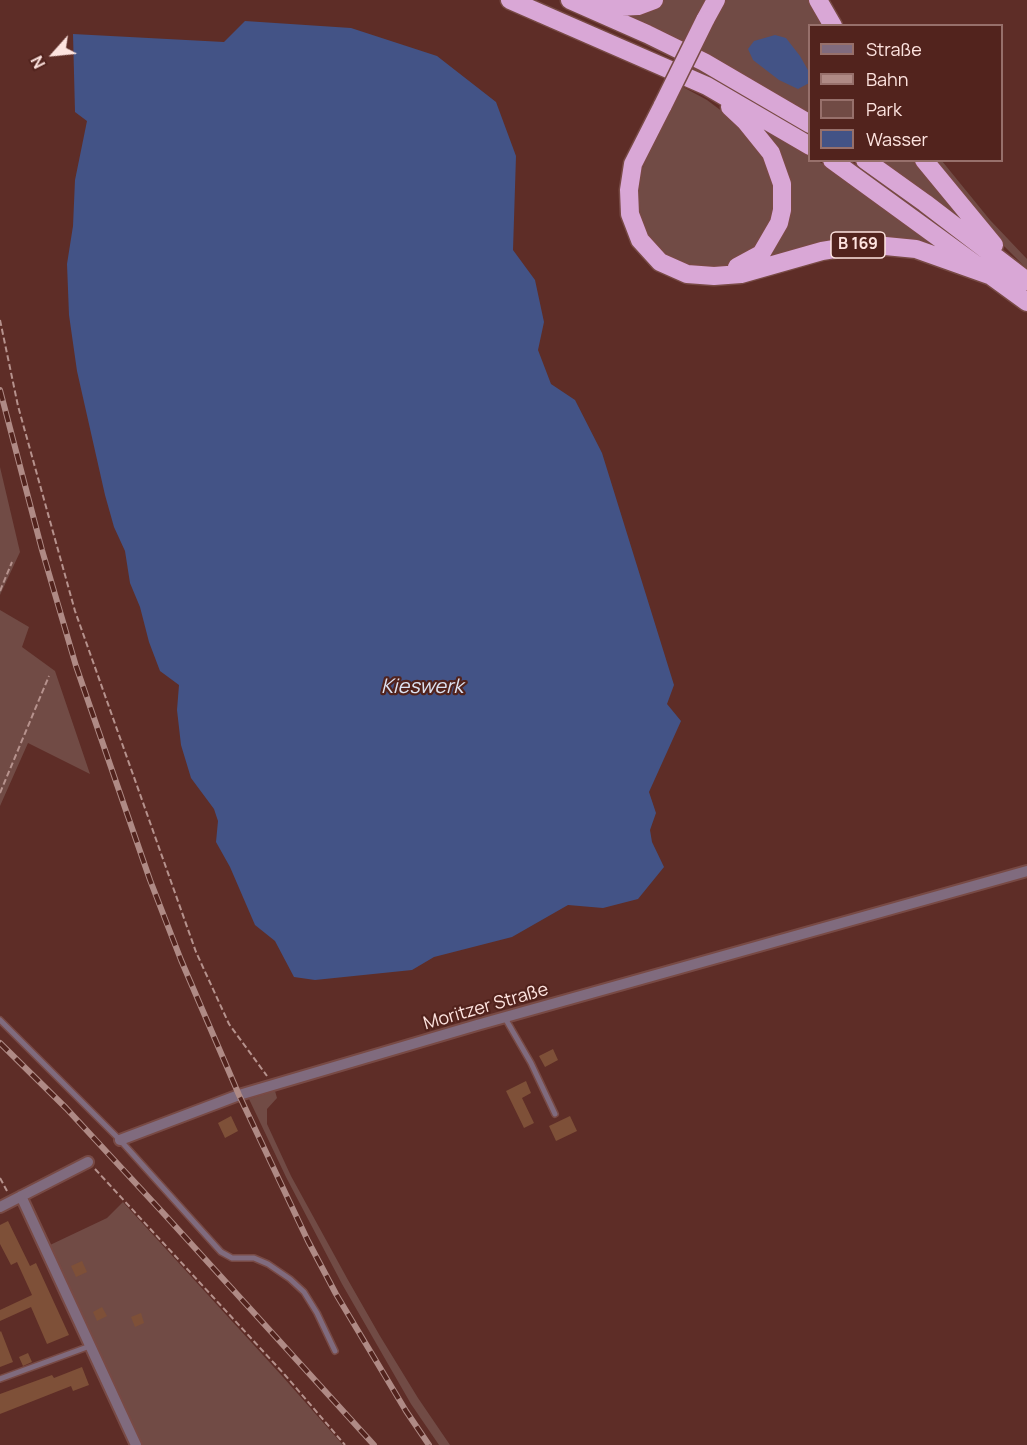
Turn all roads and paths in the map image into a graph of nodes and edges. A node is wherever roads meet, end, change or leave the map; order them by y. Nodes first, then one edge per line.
1 (510, 0) edge
2 (570, 0) edge
3 (654, 0) edge
4 (716, 0) edge
5 (818, 0) edge
6 (590, 8) junction
7 (832, 24) edge
8 (706, 86) junction
9 (808, 123) edge
10 (808, 145) edge
11 (835, 162) edge
12 (868, 162) edge
13 (926, 162) edge
14 (722, 275) junction
15 (1021, 275) edge
16 (992, 276) junction
17 (1027, 302) edge
18 (0, 320) edge
19 (12, 562) dead end
20 (0, 591) edge
21 (49, 676) dead end
22 (0, 794) edge
23 (1027, 871) edge
24 (505, 1018) junction
25 (0, 1020) edge
26 (275, 1085) junction
27 (555, 1114) dead end
28 (120, 1140) junction
29 (88, 1162) joint
30 (0, 1178) edge
31 (17, 1199) junction
32 (0, 1207) edge
33 (91, 1346) junction
34 (335, 1351) dead end
35 (0, 1379) edge
36 (136, 1445) edge
37 (345, 1445) edge

1 - 8 highway, B 169
2 - 6 highway
3 - 6 highway
4 - 14 highway, B 169, bridge
5 - 7 highway
6 - 9 highway
8 - 10 highway, B 169
8 - 14 highway, B 169
11 - 16 highway, B 169
12 - 15 highway
13 - 15 highway
14 - 16 highway, B 169
16 - 17 highway, B 169
18 - 26 path
19 - 20 path
21 - 22 path
23 - 24 street, Moritzer Straße
24 - 26 street, Moritzer Straße
24 - 27 lane
25 - 28 lane
26 - 28 street, Moritzer Straße
28 - 34 lane
29 - 31 street
29 - 37 path
30 - 31 path
31 - 32 street
31 - 33 street
33 - 35 lane
33 - 36 street

